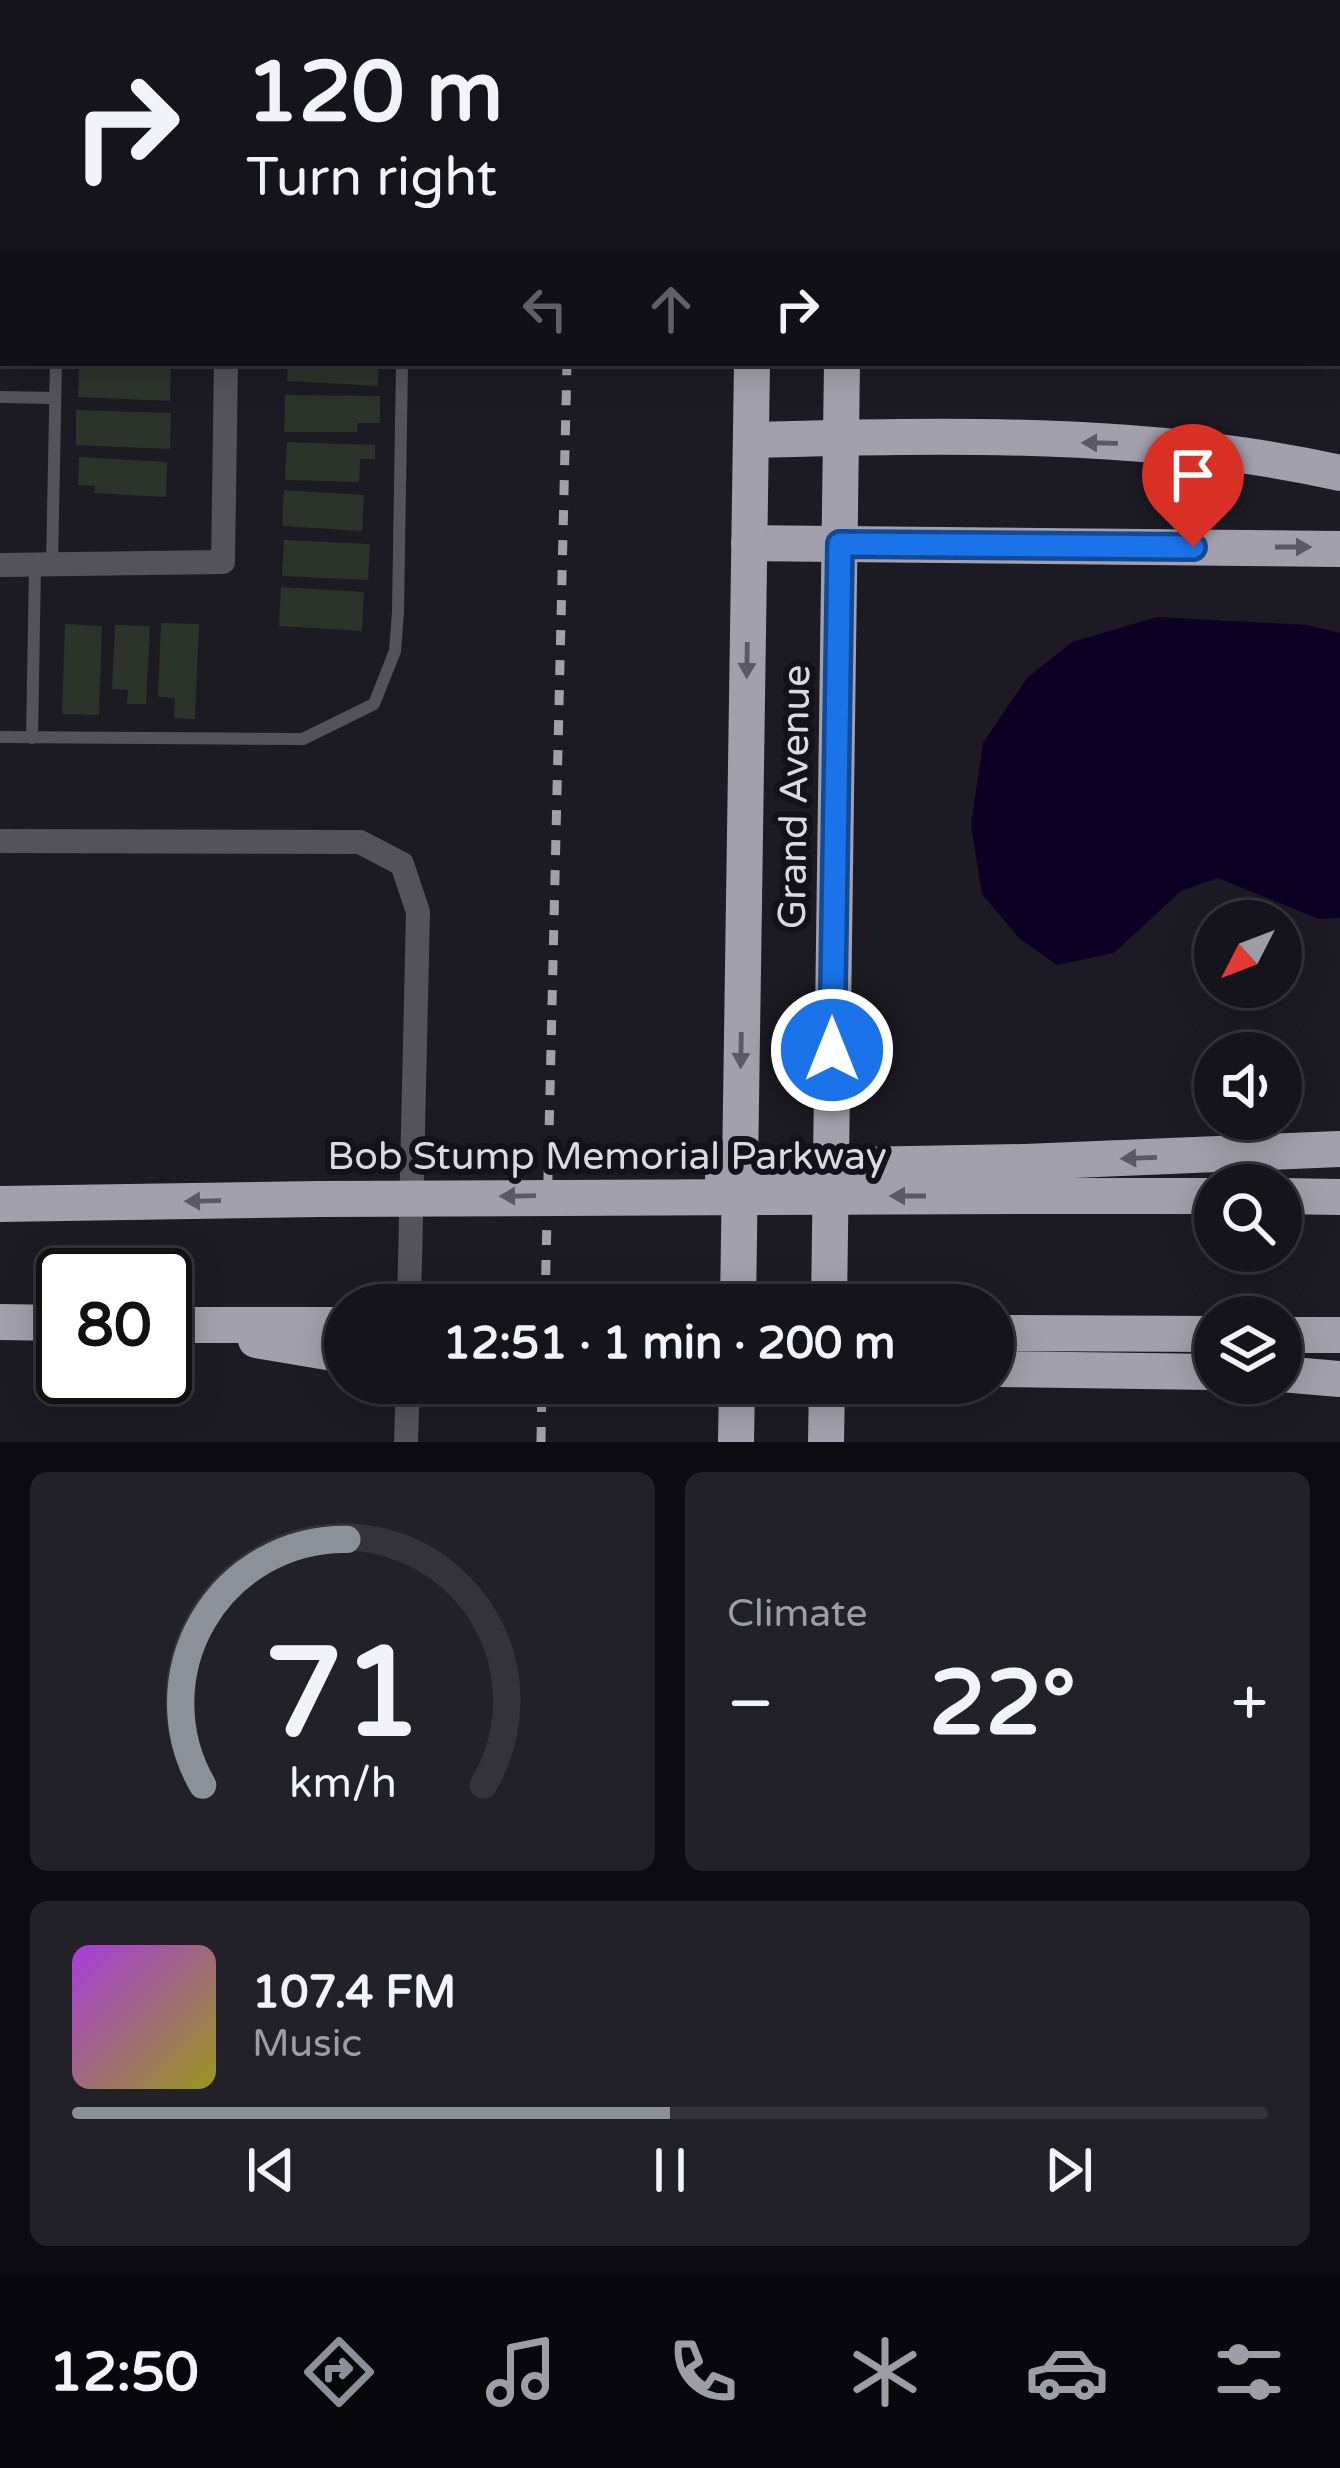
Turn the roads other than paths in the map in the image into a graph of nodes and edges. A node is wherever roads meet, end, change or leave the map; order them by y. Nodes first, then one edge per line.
1 (56, 366) edge
2 (226, 366) edge
3 (402, 366) edge
4 (752, 366) edge
5 (842, 366) edge
6 (0, 398) edge
7 (56, 398) junction
8 (842, 438) junction
9 (751, 440) junction
10 (1340, 473) edge
11 (749, 543) junction
12 (840, 544) junction
13 (1340, 549) edge
14 (43, 565) junction
15 (0, 566) edge
16 (0, 737) edge
17 (32, 737) junction
18 (0, 842) edge
19 (1340, 1149) edge
20 (1025, 1179) junction
21 (1194, 1194) edge
22 (1302, 1196) edge
23 (1340, 1197) edge
24 (0, 1204) edge
25 (409, 1284) edge
26 (738, 1284) edge
27 (829, 1284) edge
28 (0, 1322) edge
29 (36, 1323) edge
30 (192, 1327) edge
31 (1302, 1335) edge
32 (1340, 1335) edge
33 (1194, 1336) edge
34 (324, 1339) edge
35 (1014, 1351) edge
36 (1014, 1351) edge
37 (1194, 1370) edge
38 (1302, 1376) edge
39 (1340, 1379) edge
40 (407, 1404) edge
41 (736, 1404) edge
42 (827, 1404) edge
43 (406, 1442) edge
44 (736, 1442) edge
45 (826, 1442) edge

1 - 7 lane
2 - 14 street
3 - 17 lane
4 - 9 highway, Grand Avenue
5 - 8 highway, Grand Avenue
6 - 7 lane
7 - 14 lane
8 - 9 highway
10 -> 8 highway
8 - 12 highway, Grand Avenue
9 - 11 highway, Grand Avenue
11 - 12 highway
11 -> 26 highway, Grand Avenue
12 -> 13 highway
12 - 27 highway, Grand Avenue
14 - 15 street
14 - 17 lane
16 - 17 lane
18 - 25 street
19 -> 20 highway
20 - 21 highway, Bob Stump Memorial Parkway
20 -> 24 highway, Bob Stump Memorial Parkway, bridge
22 - 23 highway
28 - 29 highway
30 - 34 highway
31 - 32 highway
33 - 35 highway
36 - 37 highway
38 - 39 highway
40 - 43 street
41 - 44 highway
42 - 45 highway

